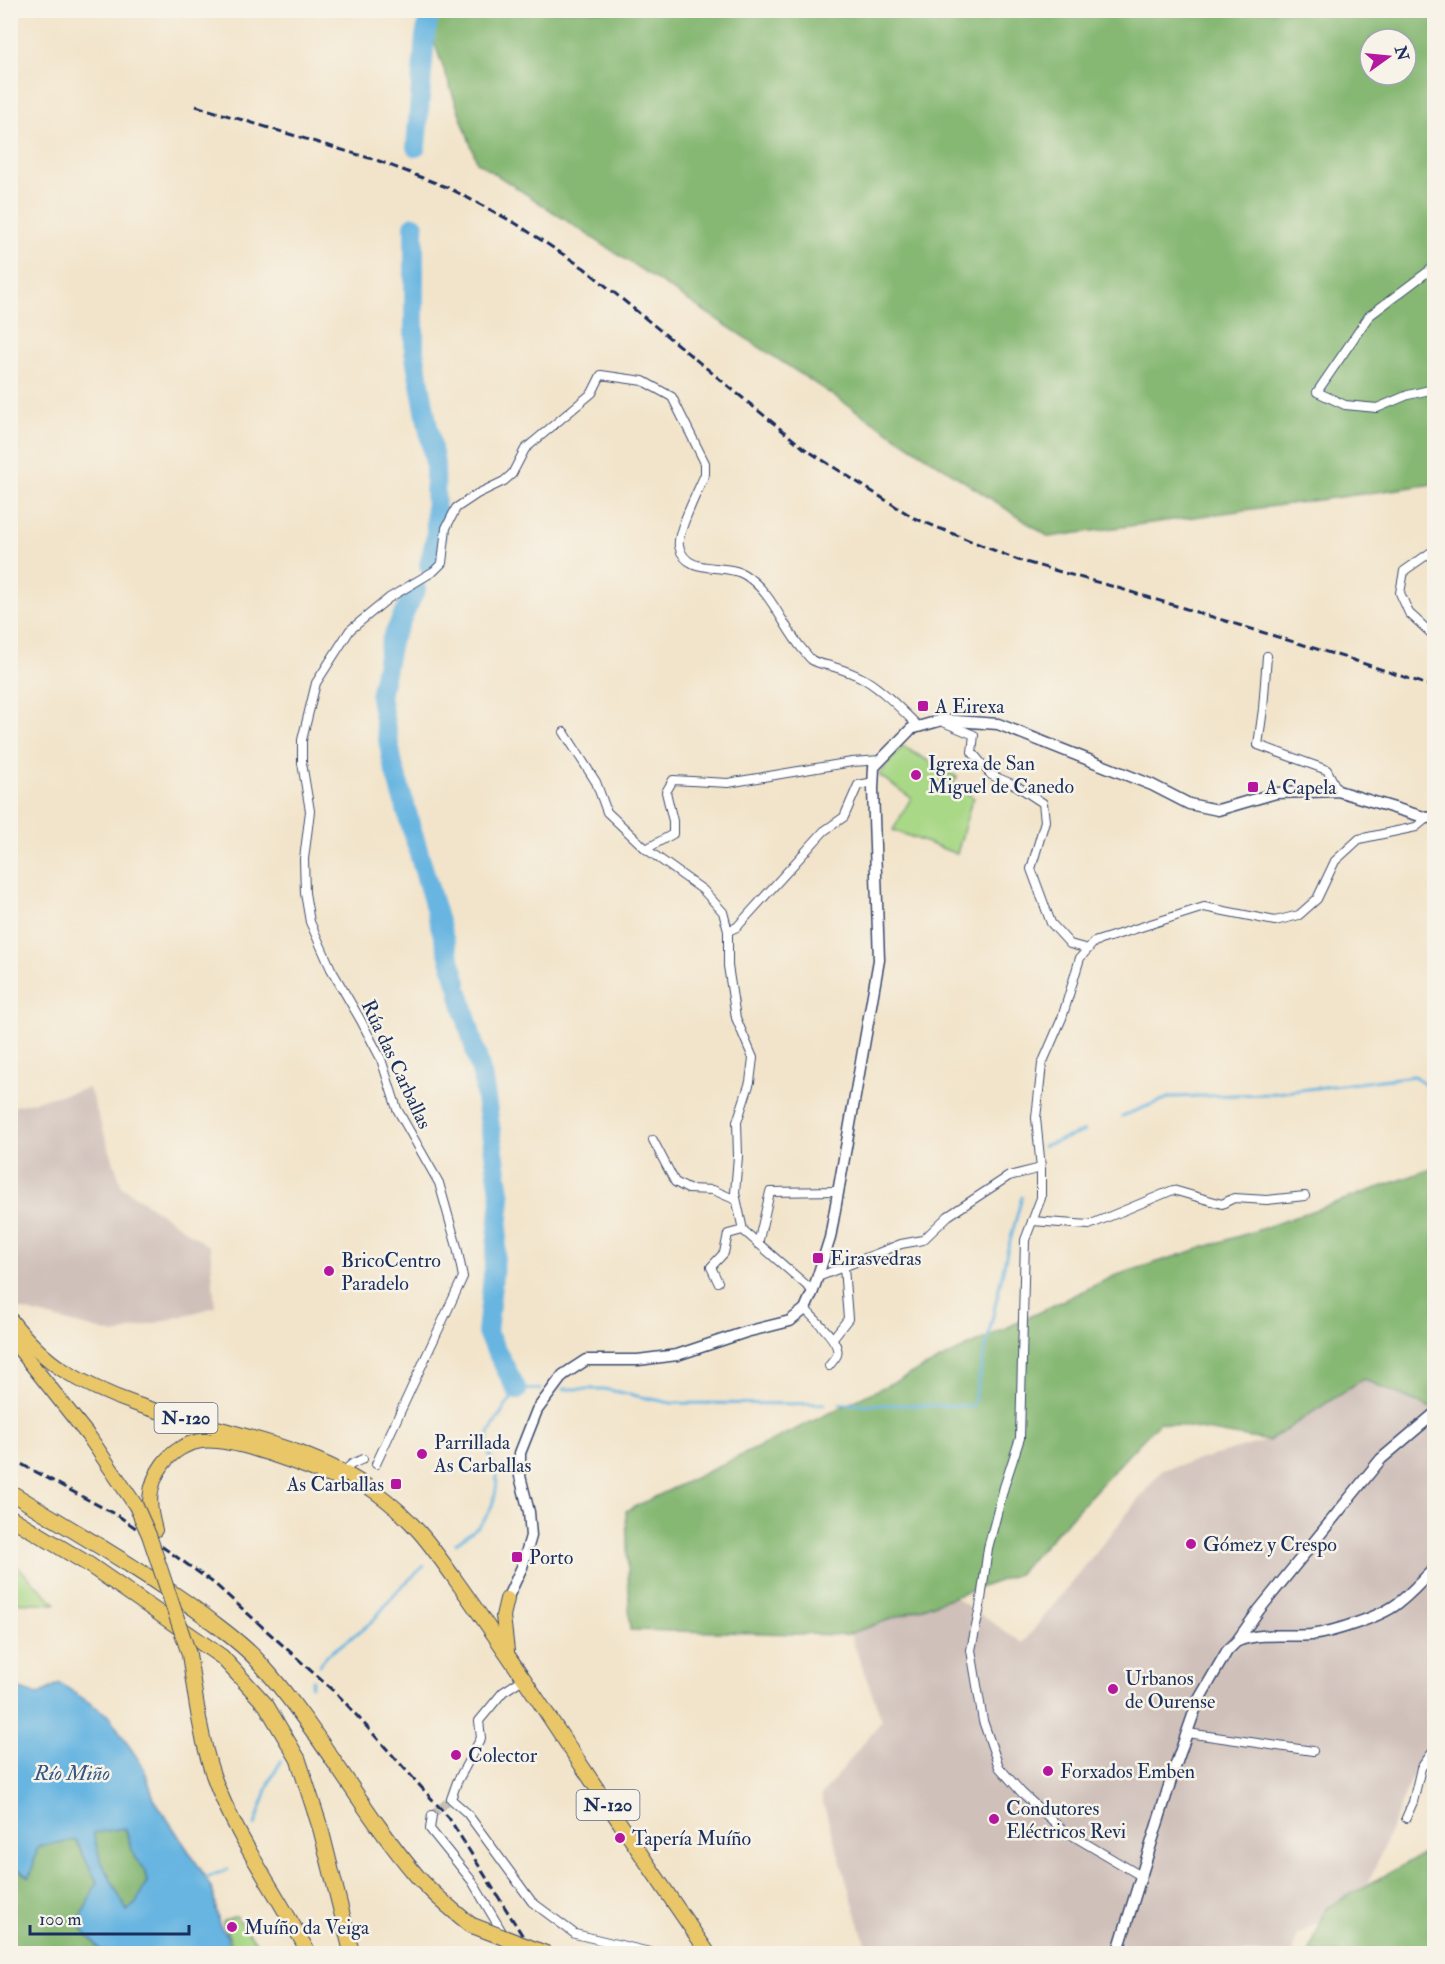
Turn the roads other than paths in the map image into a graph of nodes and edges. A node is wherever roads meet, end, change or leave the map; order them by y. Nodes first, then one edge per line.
1 (1434, 267) edge
2 (1434, 389) edge
3 (1434, 550) edge
4 (1434, 636) edge
5 (1267, 656) dead end
6 (940, 720) junction
7 (919, 727) junction
8 (564, 732) dead end
9 (881, 760) junction
10 (874, 782) junction
11 (1338, 792) junction
12 (1431, 817) edge
13 (646, 849) junction
14 (729, 931) junction
15 (1088, 949) junction
16 (653, 1140) dead end
17 (1041, 1168) junction
18 (838, 1191) junction
19 (1305, 1196) dead end
20 (736, 1200) junction
21 (1032, 1221) junction
22 (743, 1230) junction
23 (758, 1244) junction
24 (844, 1267) junction
25 (818, 1277) junction
26 (718, 1282) dead end
27 (813, 1291) junction
28 (805, 1309) junction
29 (10, 1319) edge
30 (10, 1337) edge
31 (833, 1338) junction
32 (829, 1366) dead end
33 (1434, 1414) edge
34 (363, 1459) dead end
35 (376, 1464) dead end
36 (336, 1474) junction
37 (10, 1492) edge
38 (10, 1517) edge
39 (1434, 1569) edge
40 (507, 1599) junction
41 (478, 1611) junction
42 (1237, 1641) junction
43 (189, 1653) junction
44 (508, 1656) junction
45 (523, 1679) junction
46 (1187, 1733) junction
47 (1434, 1750) edge
48 (1313, 1751) dead end
49 (432, 1815) dead end
50 (1406, 1818) dead end
51 (1141, 1876) junction
52 (704, 1952) edge
53 (309, 1953) edge
54 (352, 1953) edge
55 (515, 1953) edge
56 (548, 1953) edge
57 (658, 1953) edge
58 (1117, 1953) edge

1 - 2 street
3 - 4 street
5 - 11 street
6 - 7 street
6 - 11 street
6 - 15 street
7 - 9 street
7 - 35 street, Rúa das Carballas
8 - 13 street
9 - 10 street
9 - 13 street
10 - 14 street
10 - 18 street
11 - 12 street
12 - 15 street
13 - 14 street
14 - 20 street
15 - 17 street
16 - 20 street
17 - 21 street
17 - 24 street
18 - 23 street
18 - 25 street
19 - 21 street
20 - 22 street
21 - 51 street
22 - 23 street
22 - 26 street
23 - 27 street
24 - 25 street
24 - 31 street
25 - 27 street
27 - 28 street
28 - 31 street
28 - 40 street
29 - 36 highway, N-120
30 - 43 highway, N-120, bridge
31 - 32 street
33 - 42 street
34 - 36 street
36 - 41 highway, N-120
36 - 43 highway, N-120, bridge
37 - 56 highway, bridge
38 - 54 highway
39 - 42 street
40 - 41 highway
40 - 44 highway
41 - 44 highway, N-120
42 - 46 street
43 - 53 highway, N-120
44 - 45 highway, N-120
45 - 52 highway, N-120
45 - 57 street
46 - 48 street
46 - 51 street
47 - 50 street
49 - 55 street
51 - 58 street

